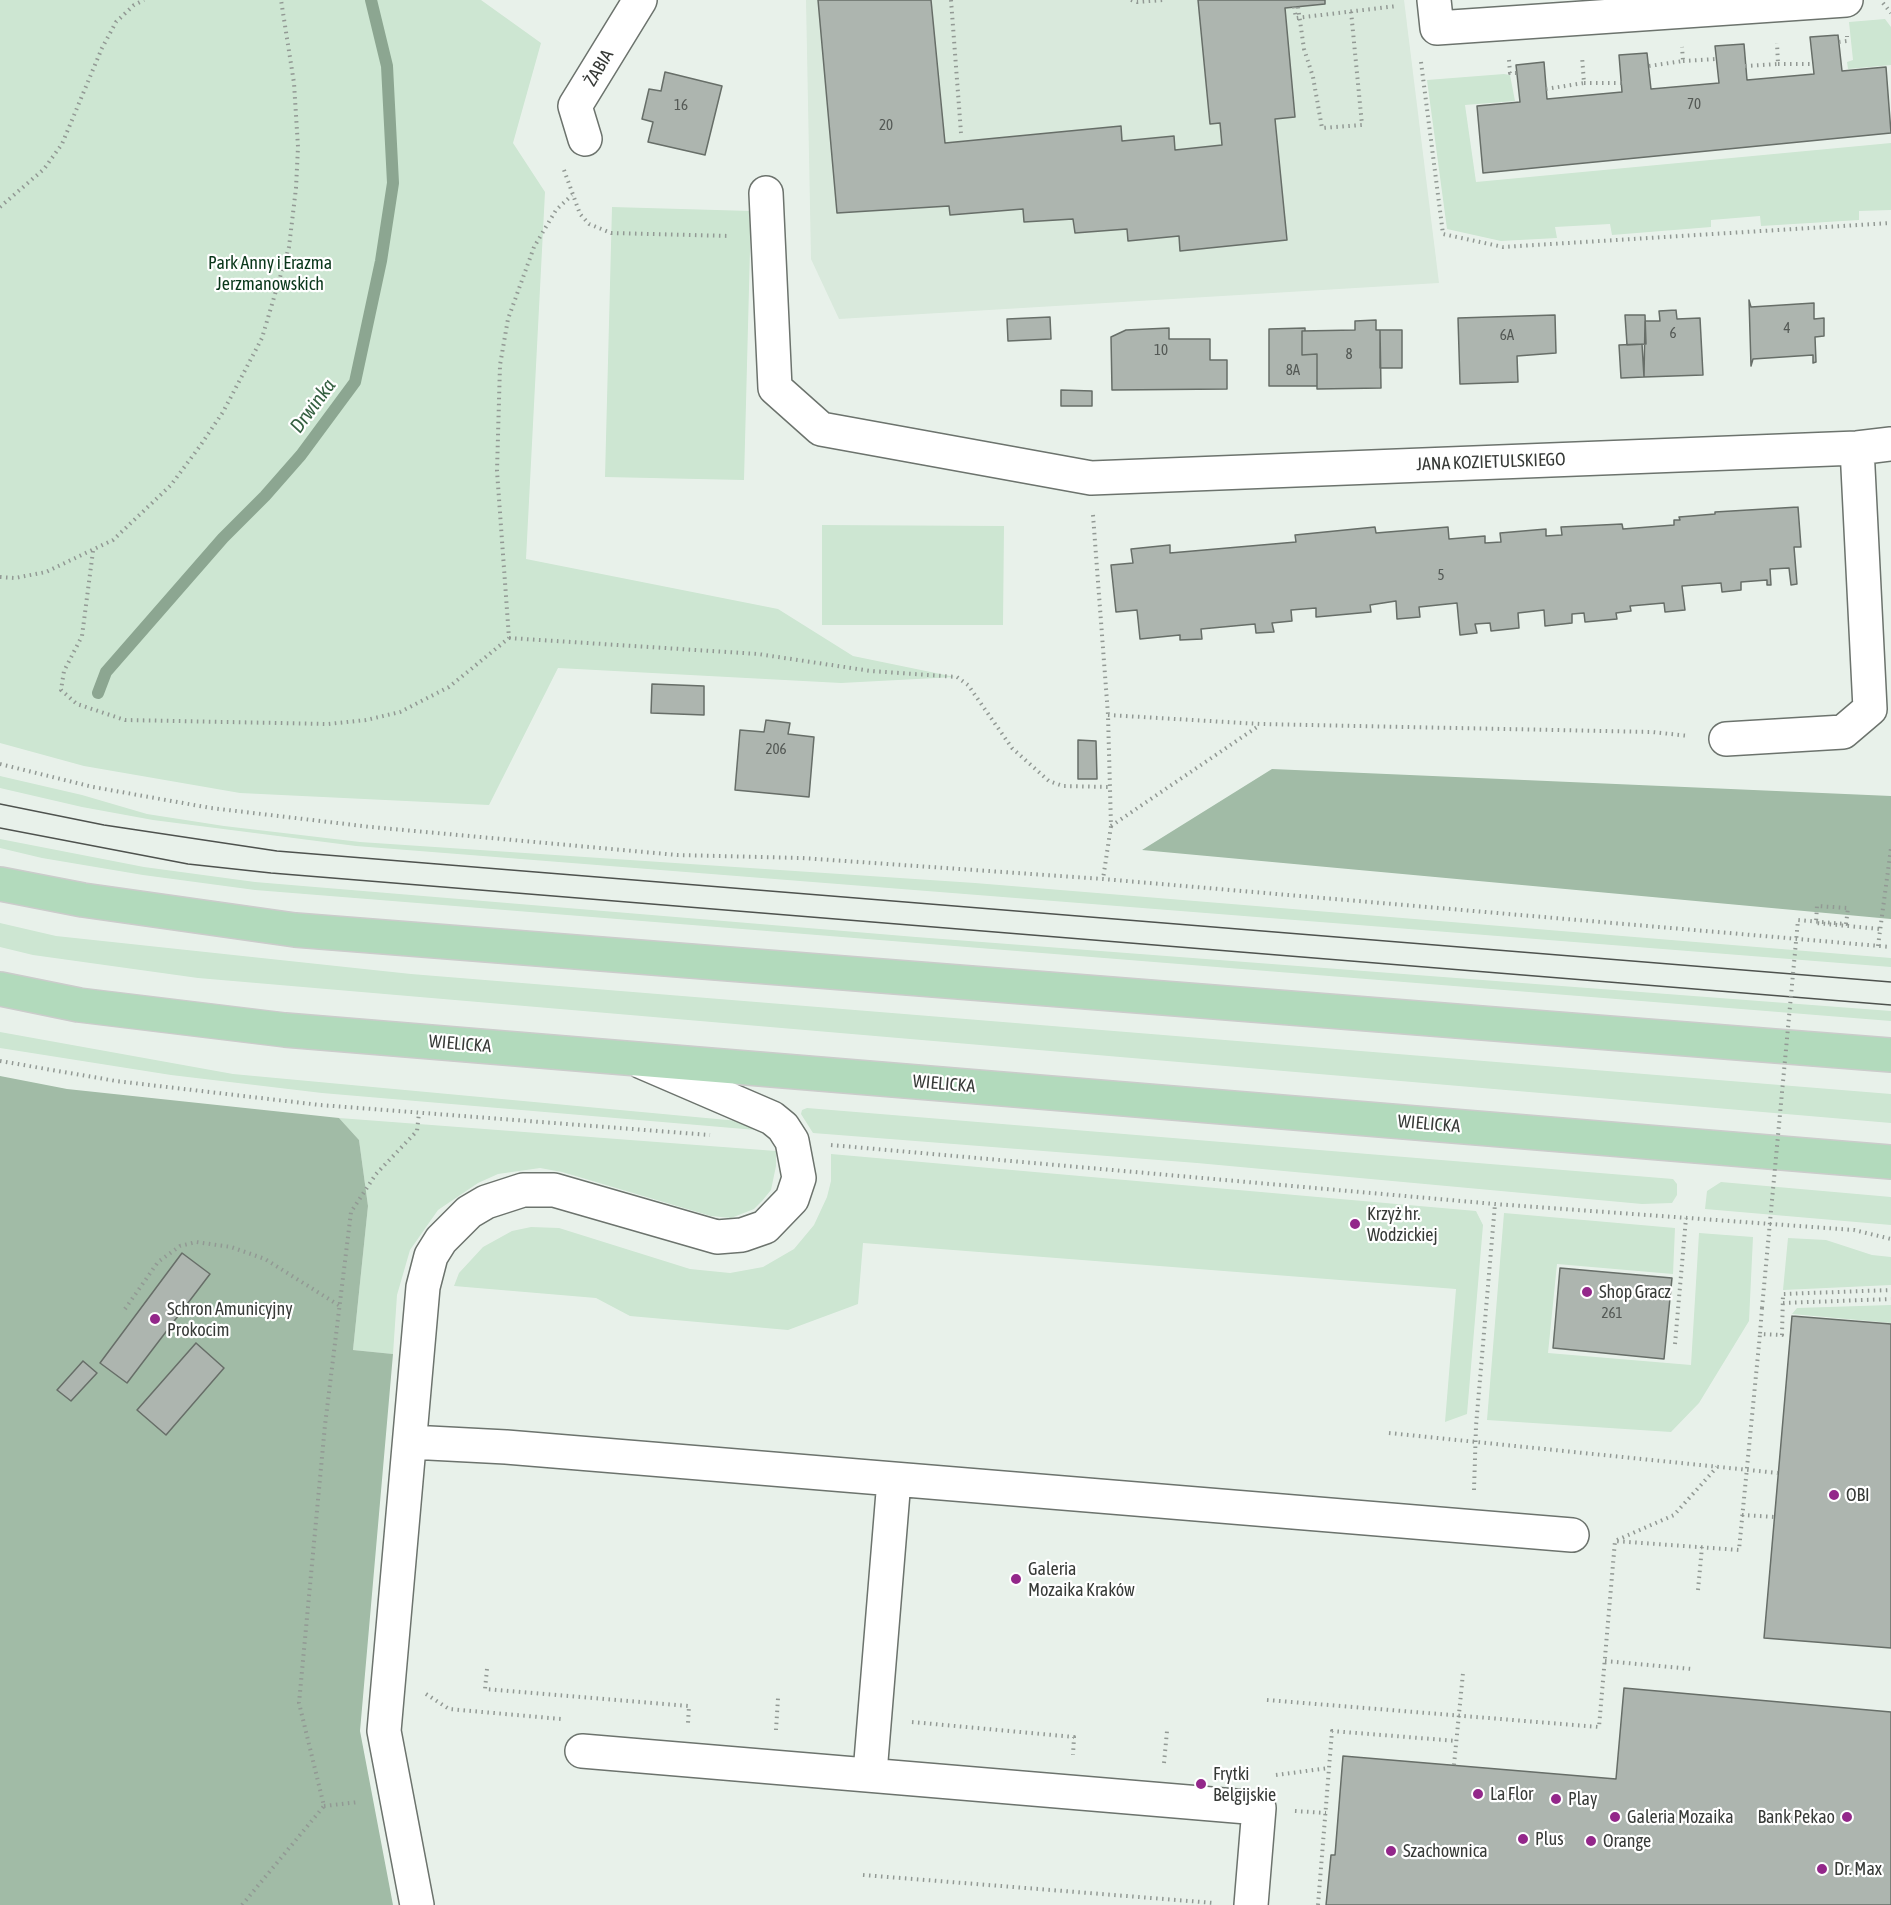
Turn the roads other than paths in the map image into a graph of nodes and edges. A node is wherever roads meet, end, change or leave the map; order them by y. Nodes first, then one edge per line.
1 (640, 0) edge
2 (1846, 0) edge
3 (1435, 10) edge
4 (585, 139) dead end
5 (766, 193) dead end
6 (1891, 444) edge
7 (1857, 448) junction
8 (1726, 740) road end
9 (0, 884) edge
10 (0, 988) edge
11 (1891, 1055) edge
12 (632, 1058) junction
13 (1891, 1162) edge
14 (410, 1442) junction
15 (894, 1480) junction
16 (1572, 1535) road end
17 (582, 1751) dead end
18 (870, 1773) junction
19 (417, 1905) edge
20 (1236, 1905) edge

1 - 4 street, ŻABIA
2 - 3 street
5 - 7 street, JANA KOZIETULSKIEGO
6 - 7 street, JANA KOZIETULSKIEGO
7 - 8 street
9 - 11 main road
10 - 12 main road, WIELICKA
12 - 13 main road, WIELICKA
12 - 14 street
14 - 15 street
14 - 19 street
15 - 16 street
15 - 18 street
17 - 18 street
18 - 20 street

